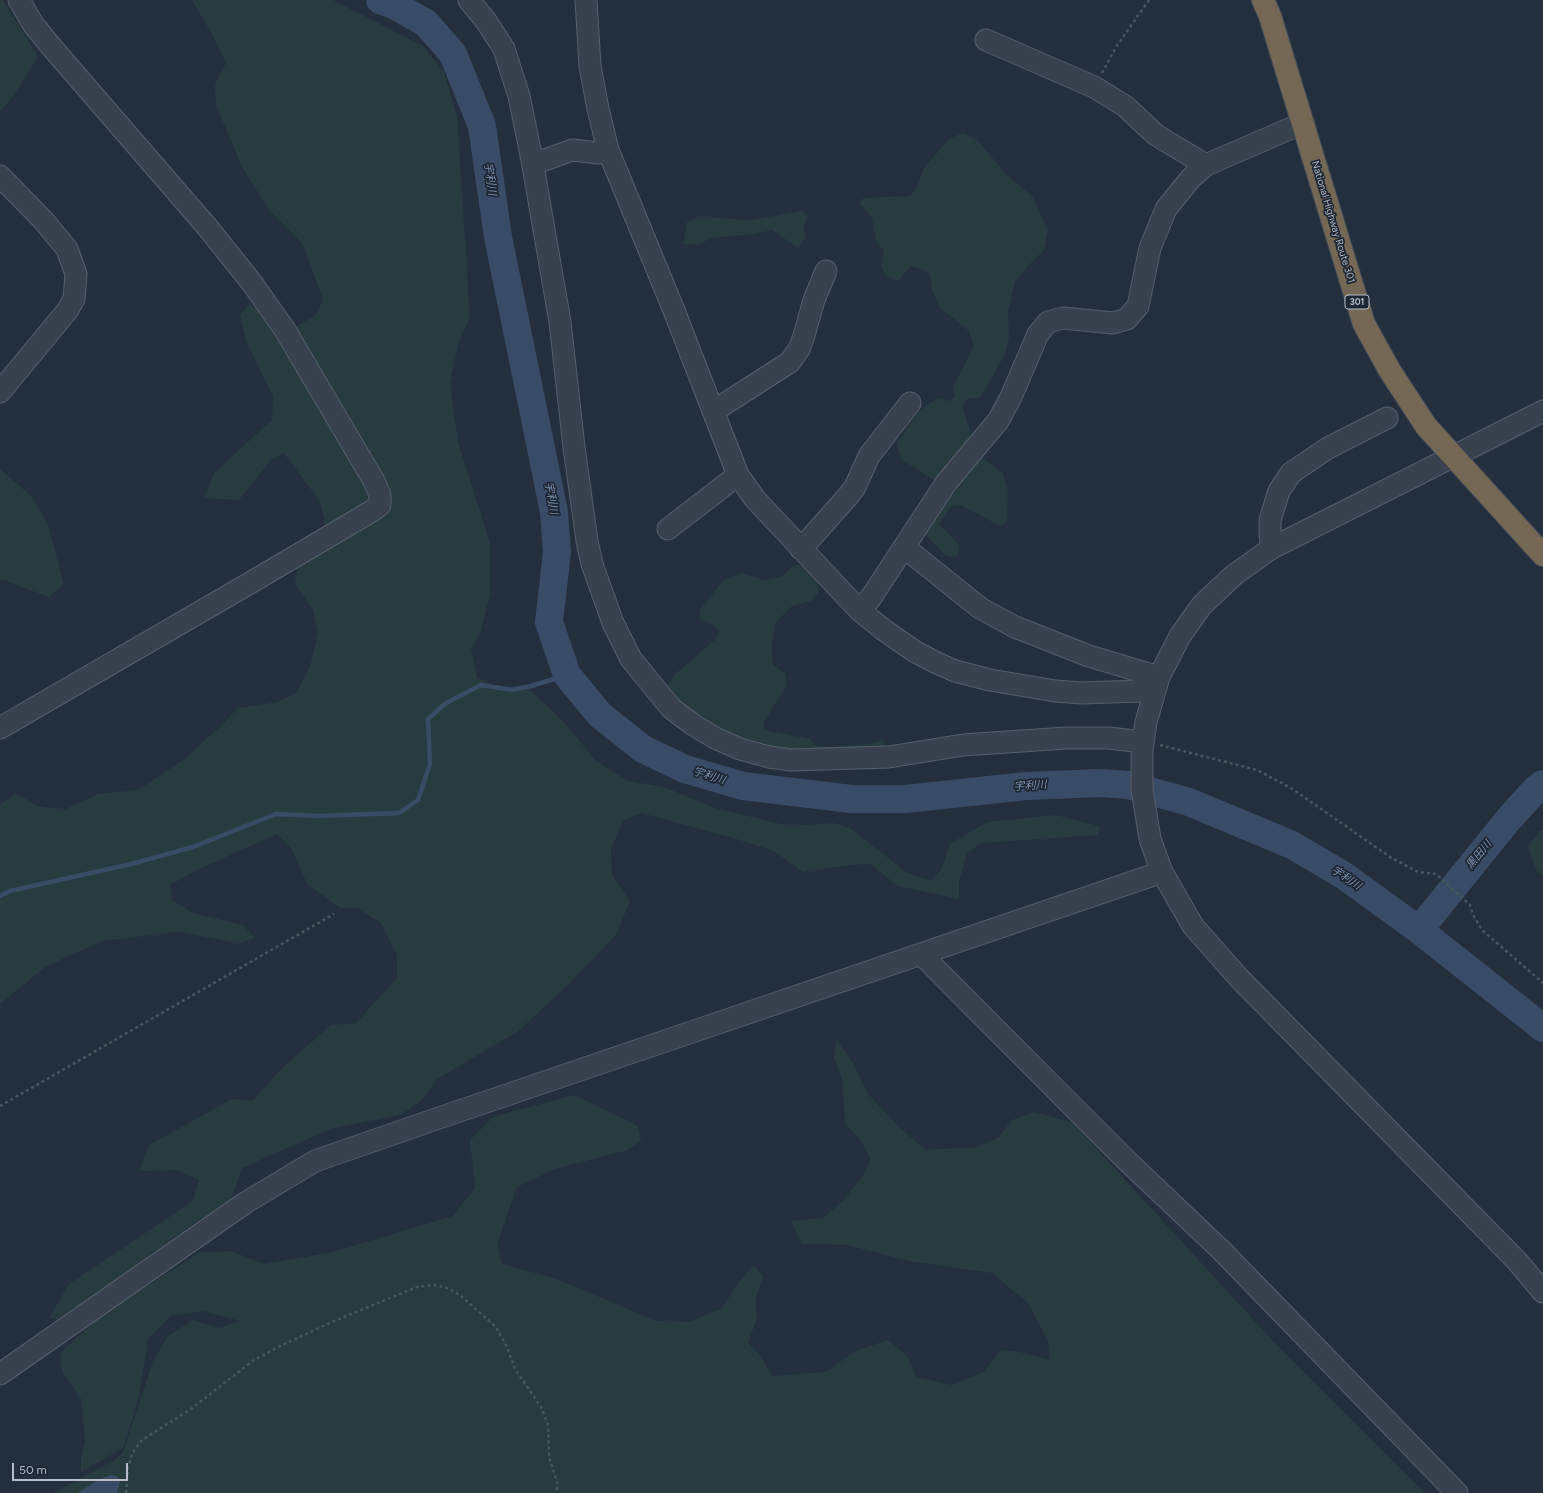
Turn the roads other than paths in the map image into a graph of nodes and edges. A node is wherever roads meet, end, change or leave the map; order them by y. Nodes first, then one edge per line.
1 (19, 0) edge
2 (468, 0) edge
3 (586, 0) edge
4 (1264, 0) edge
5 (986, 40) dead end
6 (1303, 123) junction
7 (608, 150) junction
8 (532, 160) junction
9 (1206, 165) junction
10 (0, 176) edge
11 (826, 271) dead end
12 (0, 392) edge
13 (910, 403) dead end
14 (713, 410) junction
15 (1543, 411) edge
16 (1387, 418) dead end
17 (1453, 458) junction
18 (738, 475) junction
19 (668, 529) dead end
20 (904, 547) junction
21 (1272, 548) junction
22 (801, 549) junction
23 (1543, 555) edge
24 (859, 610) junction
25 (1157, 685) junction
26 (0, 728) edge
27 (1142, 747) junction
28 (1162, 872) junction
29 (924, 953) junction
30 (1543, 1292) edge
31 (0, 1374) edge
32 (1457, 1493) edge

1 - 26 street
2 - 8 street
3 - 7 street
4 - 6 highway, National Highway Route 301 / 301
5 - 9 street
6 - 9 street
6 - 17 highway, National Highway Route 301 / 301
7 - 8 street
7 - 14 street
8 - 27 street
9 - 20 street
10 - 12 street
11 - 14 street
13 - 22 street
14 - 18 street
15 - 17 street
16 - 21 street
17 - 21 street
17 - 23 highway, National Highway Route 301 / 301
18 - 19 street
18 - 22 street
20 - 24 street
20 - 25 street
21 - 25 street
22 - 24 street
24 - 25 street
25 - 27 street
27 - 28 street
28 - 29 street
28 - 30 street
29 - 31 street
29 - 32 street

